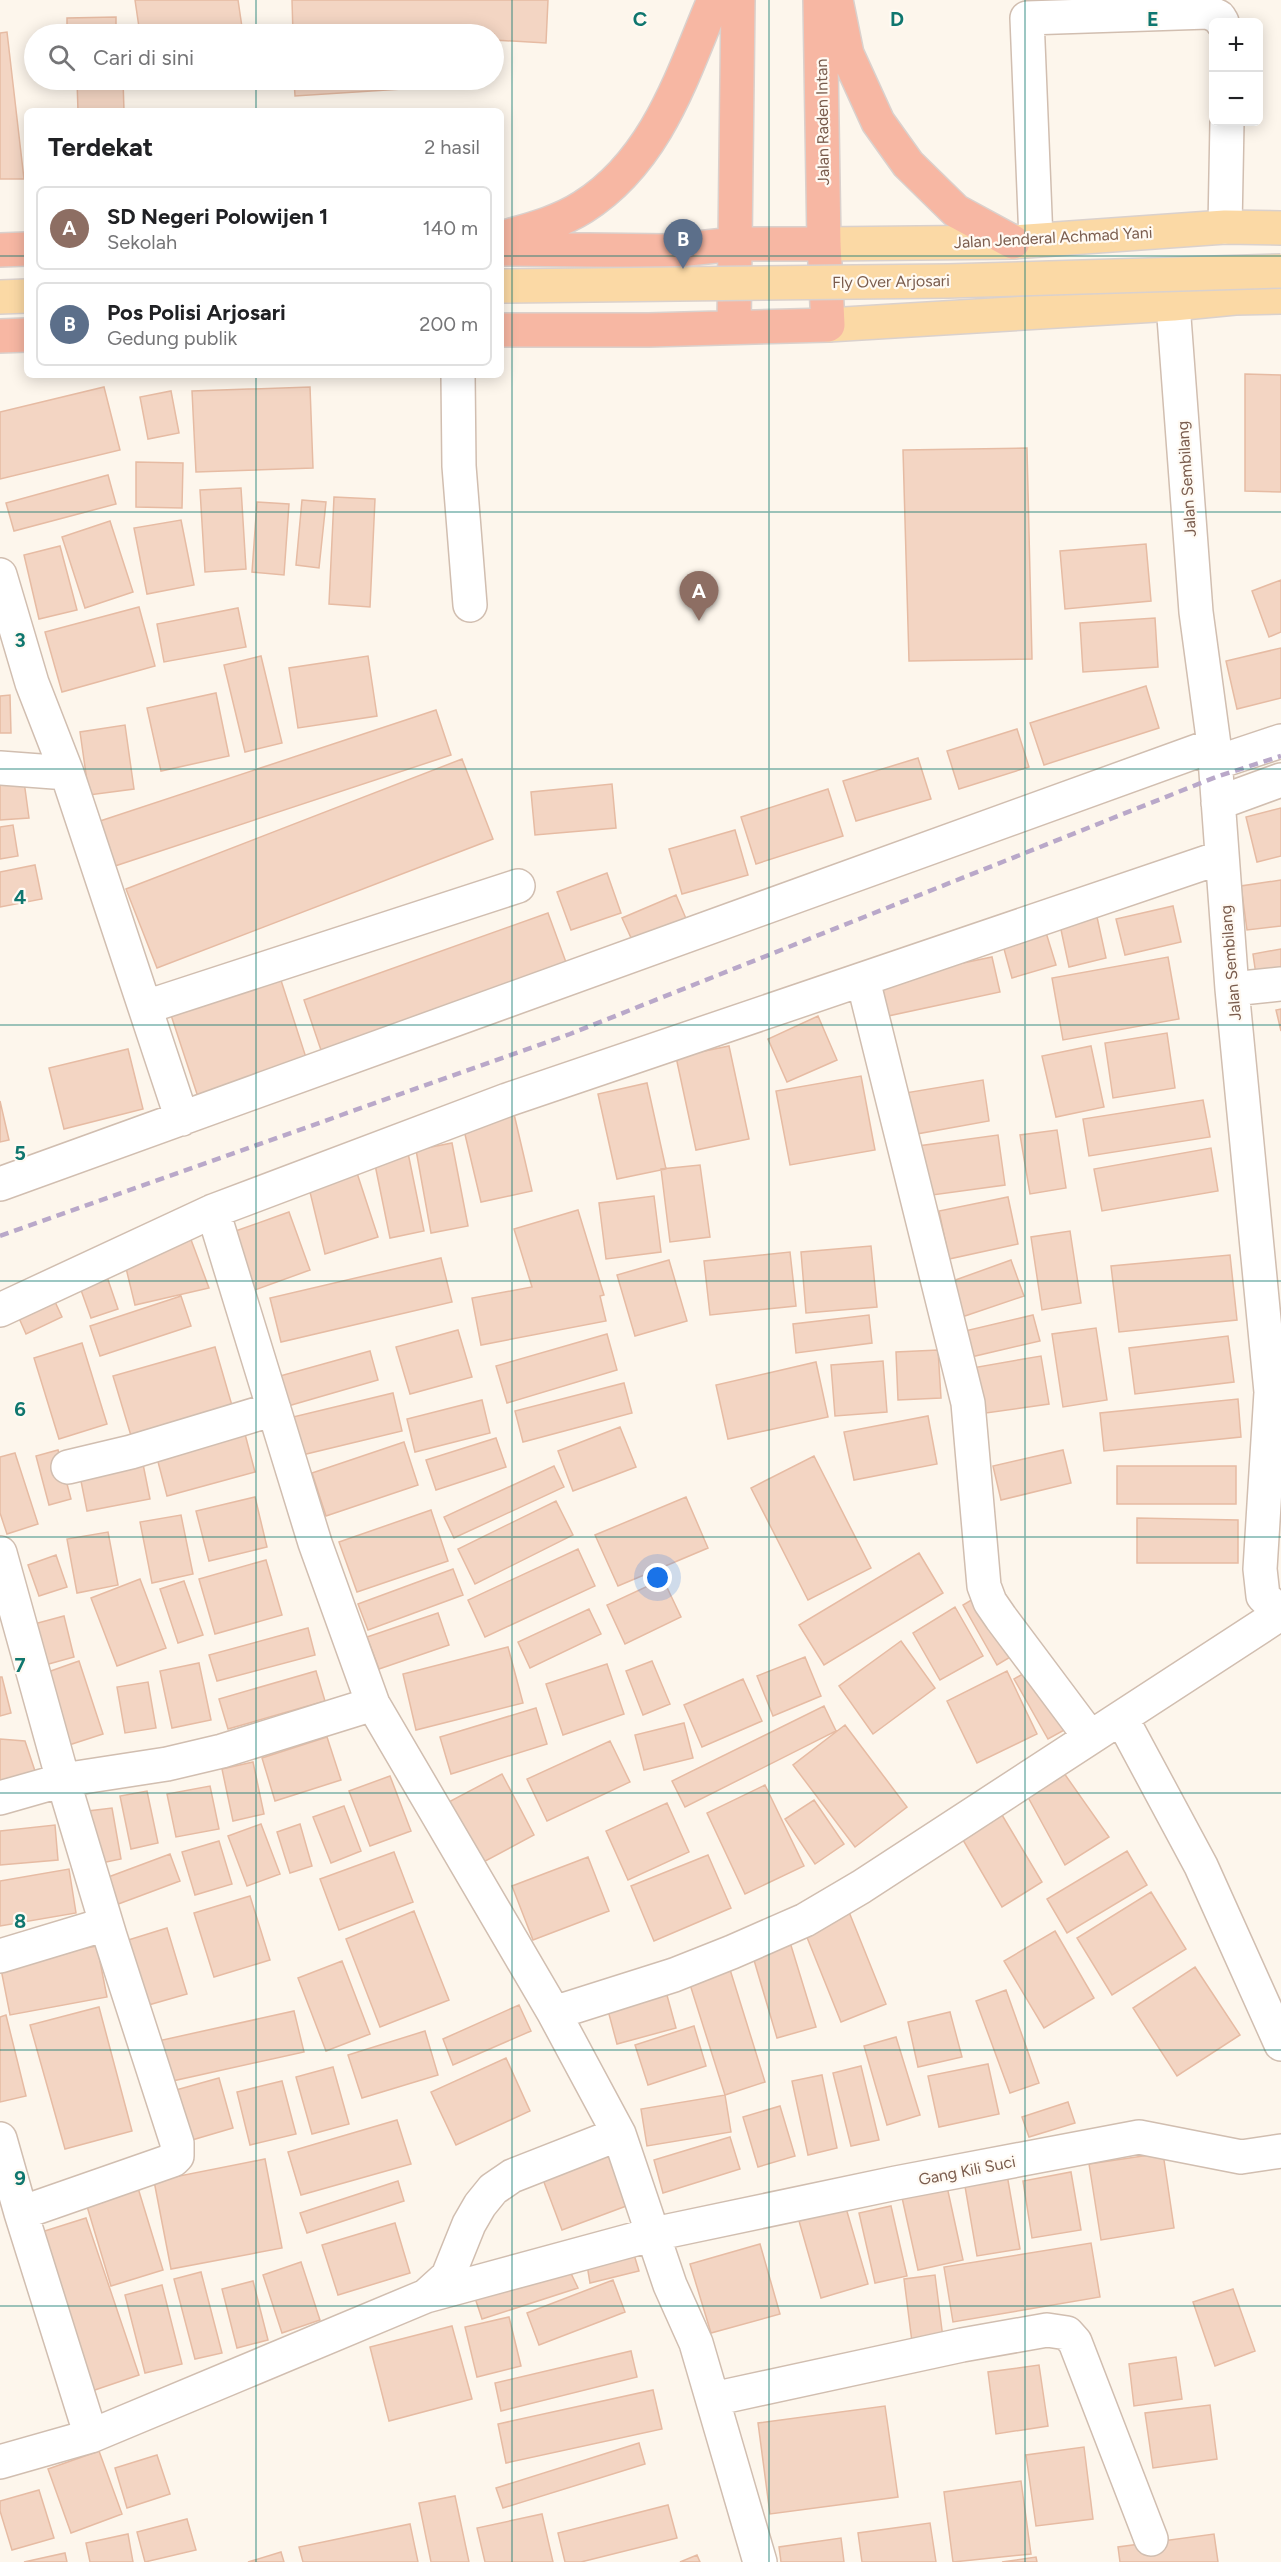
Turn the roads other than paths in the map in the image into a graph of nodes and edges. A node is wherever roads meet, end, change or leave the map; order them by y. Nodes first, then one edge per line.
1 (714, 0) edge
2 (738, 0) edge
3 (820, 0) edge
4 (836, 0) edge
5 (1026, 9) edge
6 (1220, 13) edge
7 (1227, 126) edge
8 (1225, 227) junction
9 (1281, 228) edge
10 (504, 237) edge
11 (1024, 241) junction
12 (735, 244) junction
13 (824, 244) junction
14 (24, 249) edge
15 (504, 249) edge
16 (0, 250) edge
17 (1281, 272) edge
18 (504, 286) edge
19 (24, 296) edge
20 (0, 297) edge
21 (1281, 297) edge
22 (1173, 304) junction
23 (828, 325) junction
24 (734, 326) junction
25 (504, 330) edge
26 (24, 335) edge
27 (0, 336) edge
28 (458, 378) edge
29 (0, 575) edge
30 (470, 605) dead end
31 (1281, 741) edge
32 (1215, 754) junction
33 (0, 768) edge
34 (67, 773) junction
35 (1281, 780) edge
36 (1218, 804) junction
37 (1222, 856) junction
38 (518, 886) dead end
39 (863, 980) junction
40 (1281, 984) edge
41 (1232, 989) junction
42 (146, 1007) junction
43 (182, 1119) junction
44 (0, 1184) edge
45 (213, 1211) junction
46 (0, 1310) edge
47 (1276, 1391) edge
48 (274, 1409) junction
49 (68, 1467) dead end
50 (0, 1553) edge
51 (1281, 1614) edge
52 (12, 1643) edge
53 (373, 1704) junction
54 (1122, 1719) junction
55 (1090, 1737) junction
56 (63, 1780) junction
57 (0, 1798) edge
58 (106, 1924) junction
59 (0, 1956) edge
60 (554, 2013) junction
61 (1281, 2044) edge
62 (619, 2134) junction
63 (1, 2144) edge
64 (1281, 2151) edge
65 (21, 2213) junction
66 (654, 2234) junction
67 (426, 2296) junction
68 (713, 2399) junction
69 (91, 2436) junction
70 (0, 2462) edge
71 (1151, 2539) dead end
72 (760, 2562) edge

1 - 10 highway
2 - 12 highway
3 - 13 highway, Jalan Raden Intan
4 - 11 highway
5 - 6 street
5 - 11 street
7 - 8 street
8 - 9 main road, Jalan Jenderal Achmad Yani
8 - 11 main road, Jalan Jenderal Achmad Yani
11 - 13 main road, Jalan Jenderal Achmad Yani
12 - 13 highway
12 - 15 highway
12 - 24 highway
13 - 23 highway, Jalan Raden Intan
14 - 16 highway
17 - 18 main road, Fly Over Arjosari, bridge
19 - 20 main road
21 - 22 main road
22 - 23 main road
22 - 32 street, Jalan Sembilang
23 - 24 highway
24 - 25 highway
26 - 27 highway
28 - 30 street
29 - 34 street
31 - 32 street
32 - 36 street, Jalan Sembilang
32 - 43 street
33 - 34 street
34 - 42 street
35 - 36 street
36 - 37 street, Jalan Sembilang
37 - 39 street
37 - 41 street, Jalan Sembilang
38 - 42 street
39 - 45 street
39 - 55 street
40 - 41 street
41 - 47 street, Jalan Sembilang
42 - 43 street
43 - 44 street
45 - 46 street
45 - 48 street
47 - 51 street, Jalan Sembilang
48 - 49 street
48 - 53 street
50 - 52 street
51 - 54 street
52 - 56 street
53 - 56 street
53 - 60 street
54 - 55 street
54 - 61 street
55 - 60 street
56 - 57 street
56 - 58 street
58 - 59 street
58 - 65 street
60 - 62 street
62 - 66 street
62 - 67 street
63 - 65 street
64 - 66 street, Gang Kili Suci
65 - 69 street
66 - 67 street, Gang Kili Suci
66 - 68 street
67 - 69 street
68 - 71 street
68 - 72 street
69 - 70 street

